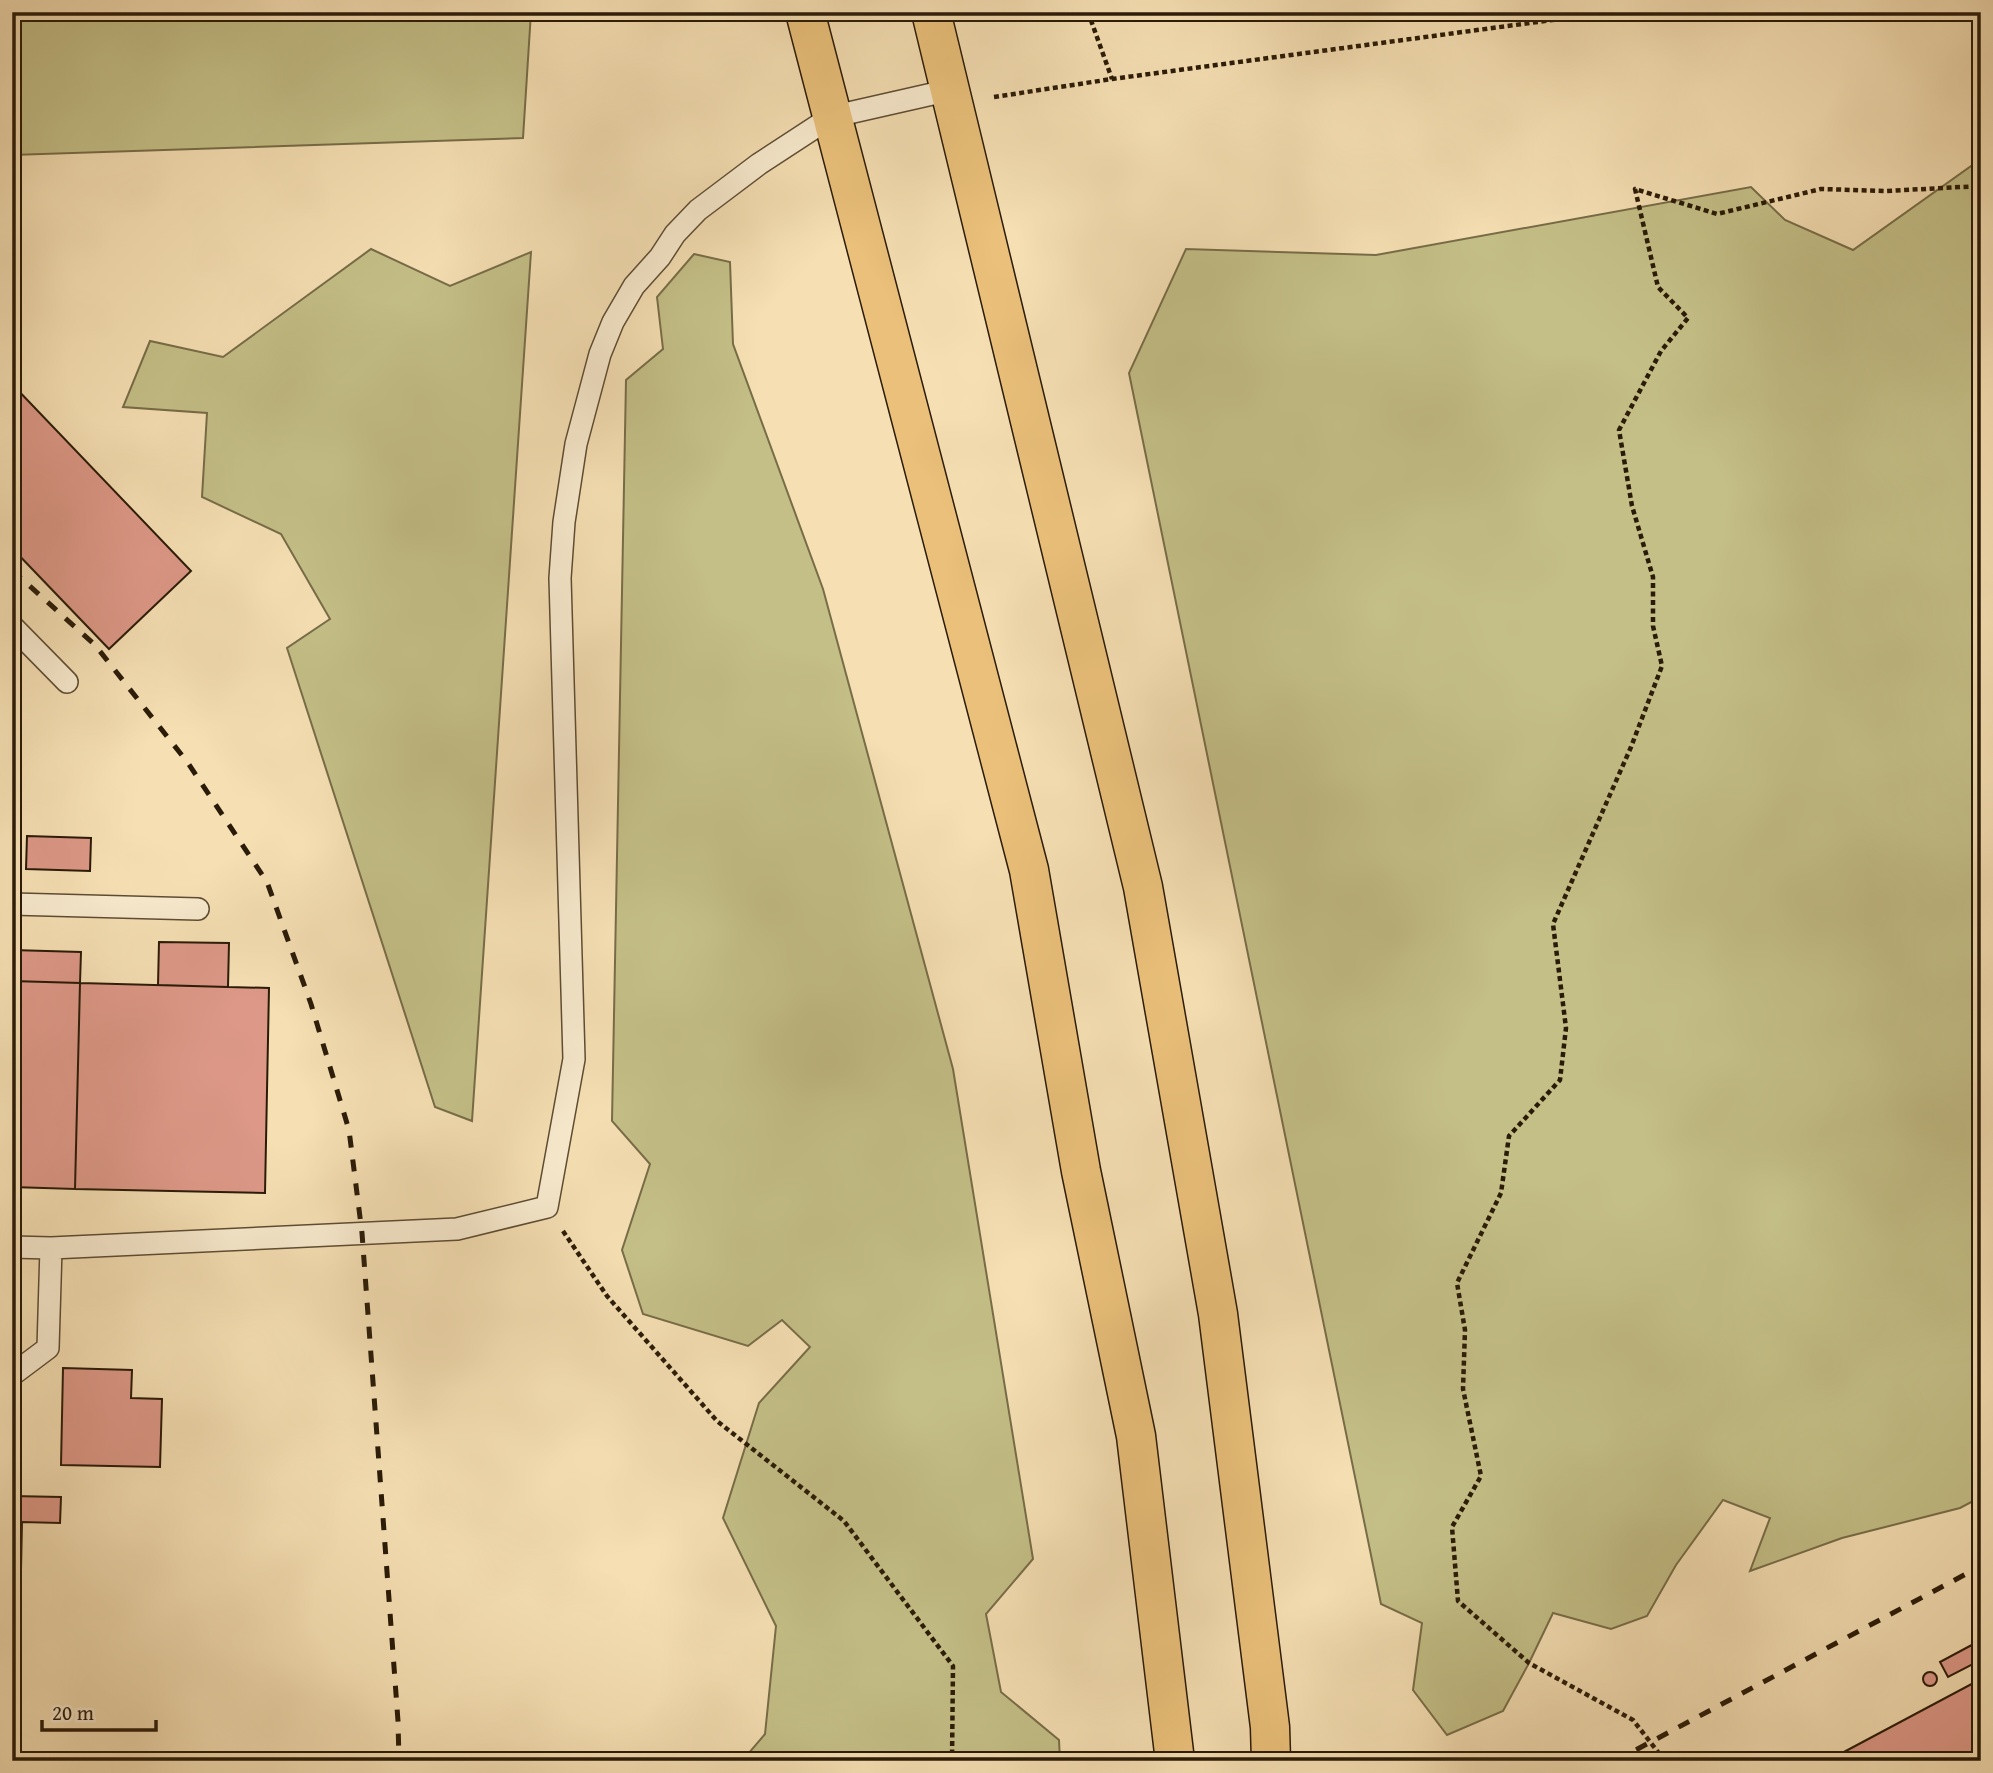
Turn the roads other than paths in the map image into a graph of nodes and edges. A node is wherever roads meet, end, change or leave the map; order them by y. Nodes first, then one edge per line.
1 (805, 12) edge
2 (930, 12) edge
3 (950, 90) junction
4 (831, 117) junction
5 (12, 626) edge
6 (67, 682) dead end
7 (12, 904) edge
8 (198, 909) dead end
9 (12, 1247) edge
10 (51, 1248) junction
11 (12, 1375) edge
12 (1175, 1761) edge
13 (1271, 1761) edge

1 - 4 main road
2 - 3 main road
3 - 4 lane
3 - 13 main road
4 - 10 lane
4 - 12 main road
5 - 6 lane
7 - 8 lane
9 - 10 lane
10 - 11 lane

